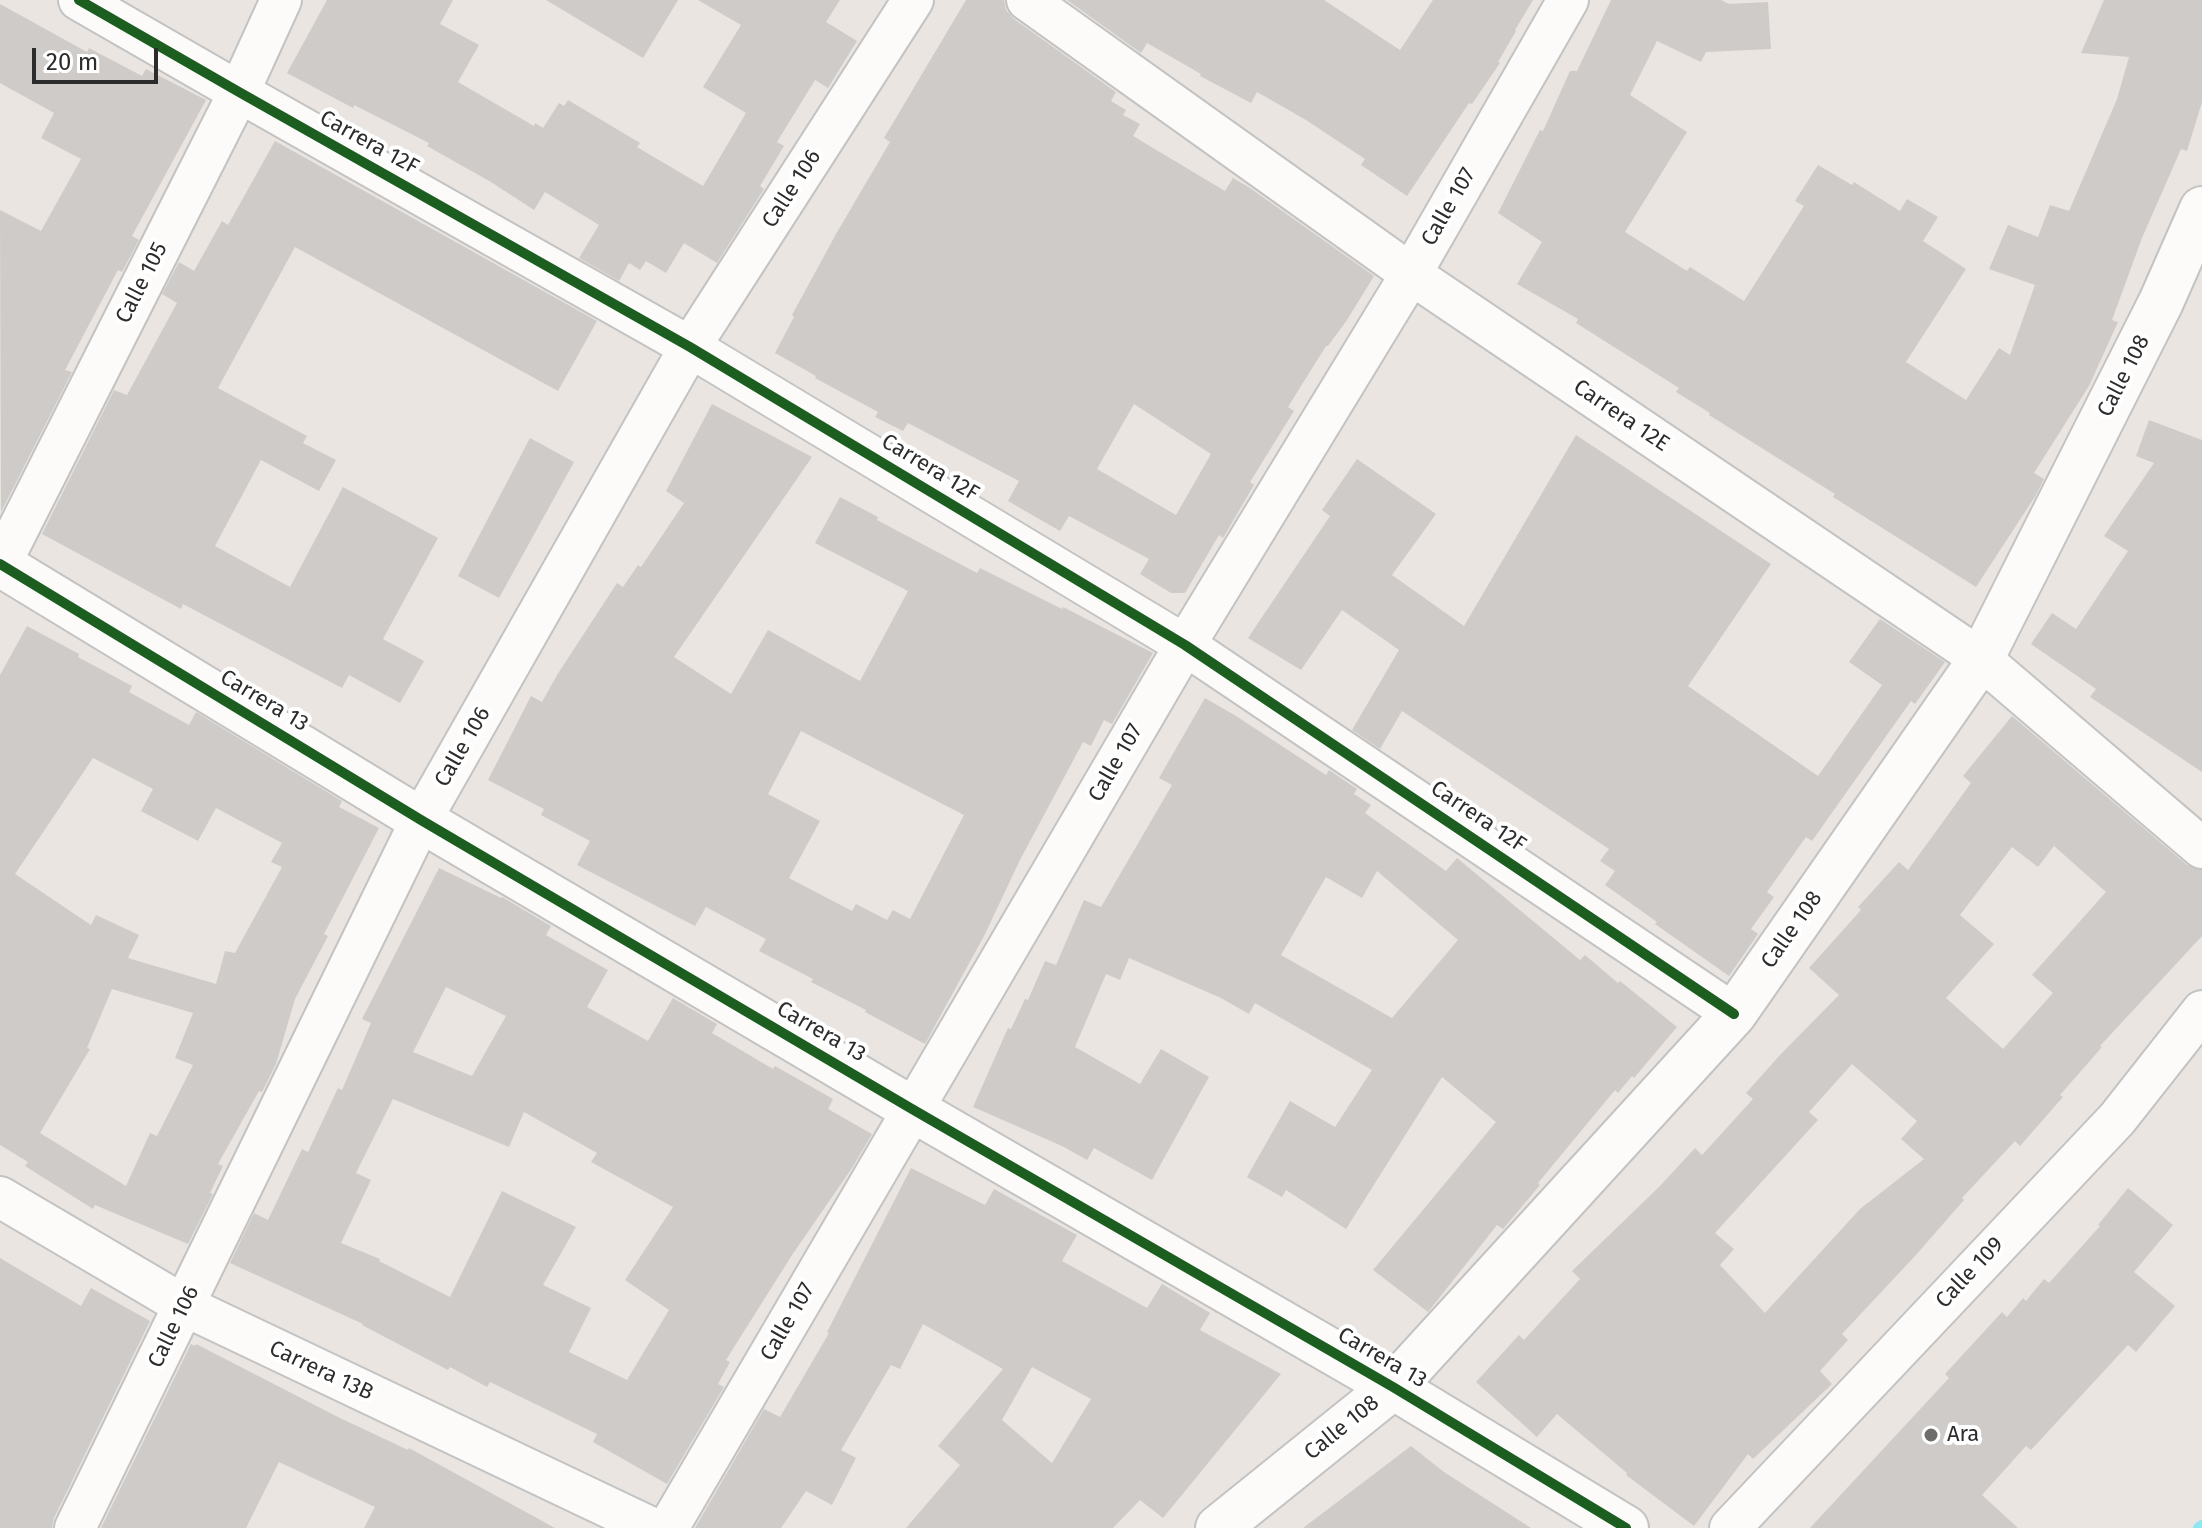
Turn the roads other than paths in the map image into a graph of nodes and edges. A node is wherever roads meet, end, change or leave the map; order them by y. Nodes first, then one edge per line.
1 (79, 0) edge
2 (281, 0) edge
3 (913, 0) edge
4 (1027, 0) edge
5 (1568, 0) edge
6 (239, 92) junction
7 (2202, 209) edge
8 (1411, 274) junction
9 (690, 347) junction
10 (0, 565) edge
11 (1185, 645) junction
12 (1981, 659) junction
13 (421, 820) junction
14 (2202, 848) edge
15 (2202, 1011) edge
16 (1734, 1014) junction
17 (912, 1109) junction
18 (0, 1197) edge
19 (185, 1306) junction
20 (1393, 1387) junction
21 (75, 1528) edge
22 (652, 1528) edge
23 (668, 1528) edge
24 (1218, 1528) edge
25 (1626, 1528) edge
26 (1730, 1528) edge

1 - 6 street, Carrera 12F
2 - 6 street, Calle 105
3 - 9 street, Calle 106
4 - 8 street, Carrera 12E
5 - 8 street, Calle 107
6 - 9 street, Carrera 12F
6 - 10 street, Calle 105
7 - 12 street, Calle 108
8 - 11 street, Calle 107
8 - 12 street, Carrera 12E
9 - 11 street, Carrera 12F
9 - 13 street, Calle 106
10 - 13 street, Carrera 13
11 - 16 street, Carrera 12F
11 - 17 street, Calle 107
12 - 14 street, Carrera 12E
12 - 16 street, Calle 108
13 - 17 street, Carrera 13
13 - 19 street, Calle 106
15 - 26 street, Calle 109
16 - 20 street, Calle 108
17 - 20 street, Carrera 13
17 - 23 street, Calle 107
18 - 19 street, Carrera 13B
19 - 21 street, Calle 106
19 - 22 street, Carrera 13B
20 - 24 street, Calle 108
20 - 25 street, Carrera 13

